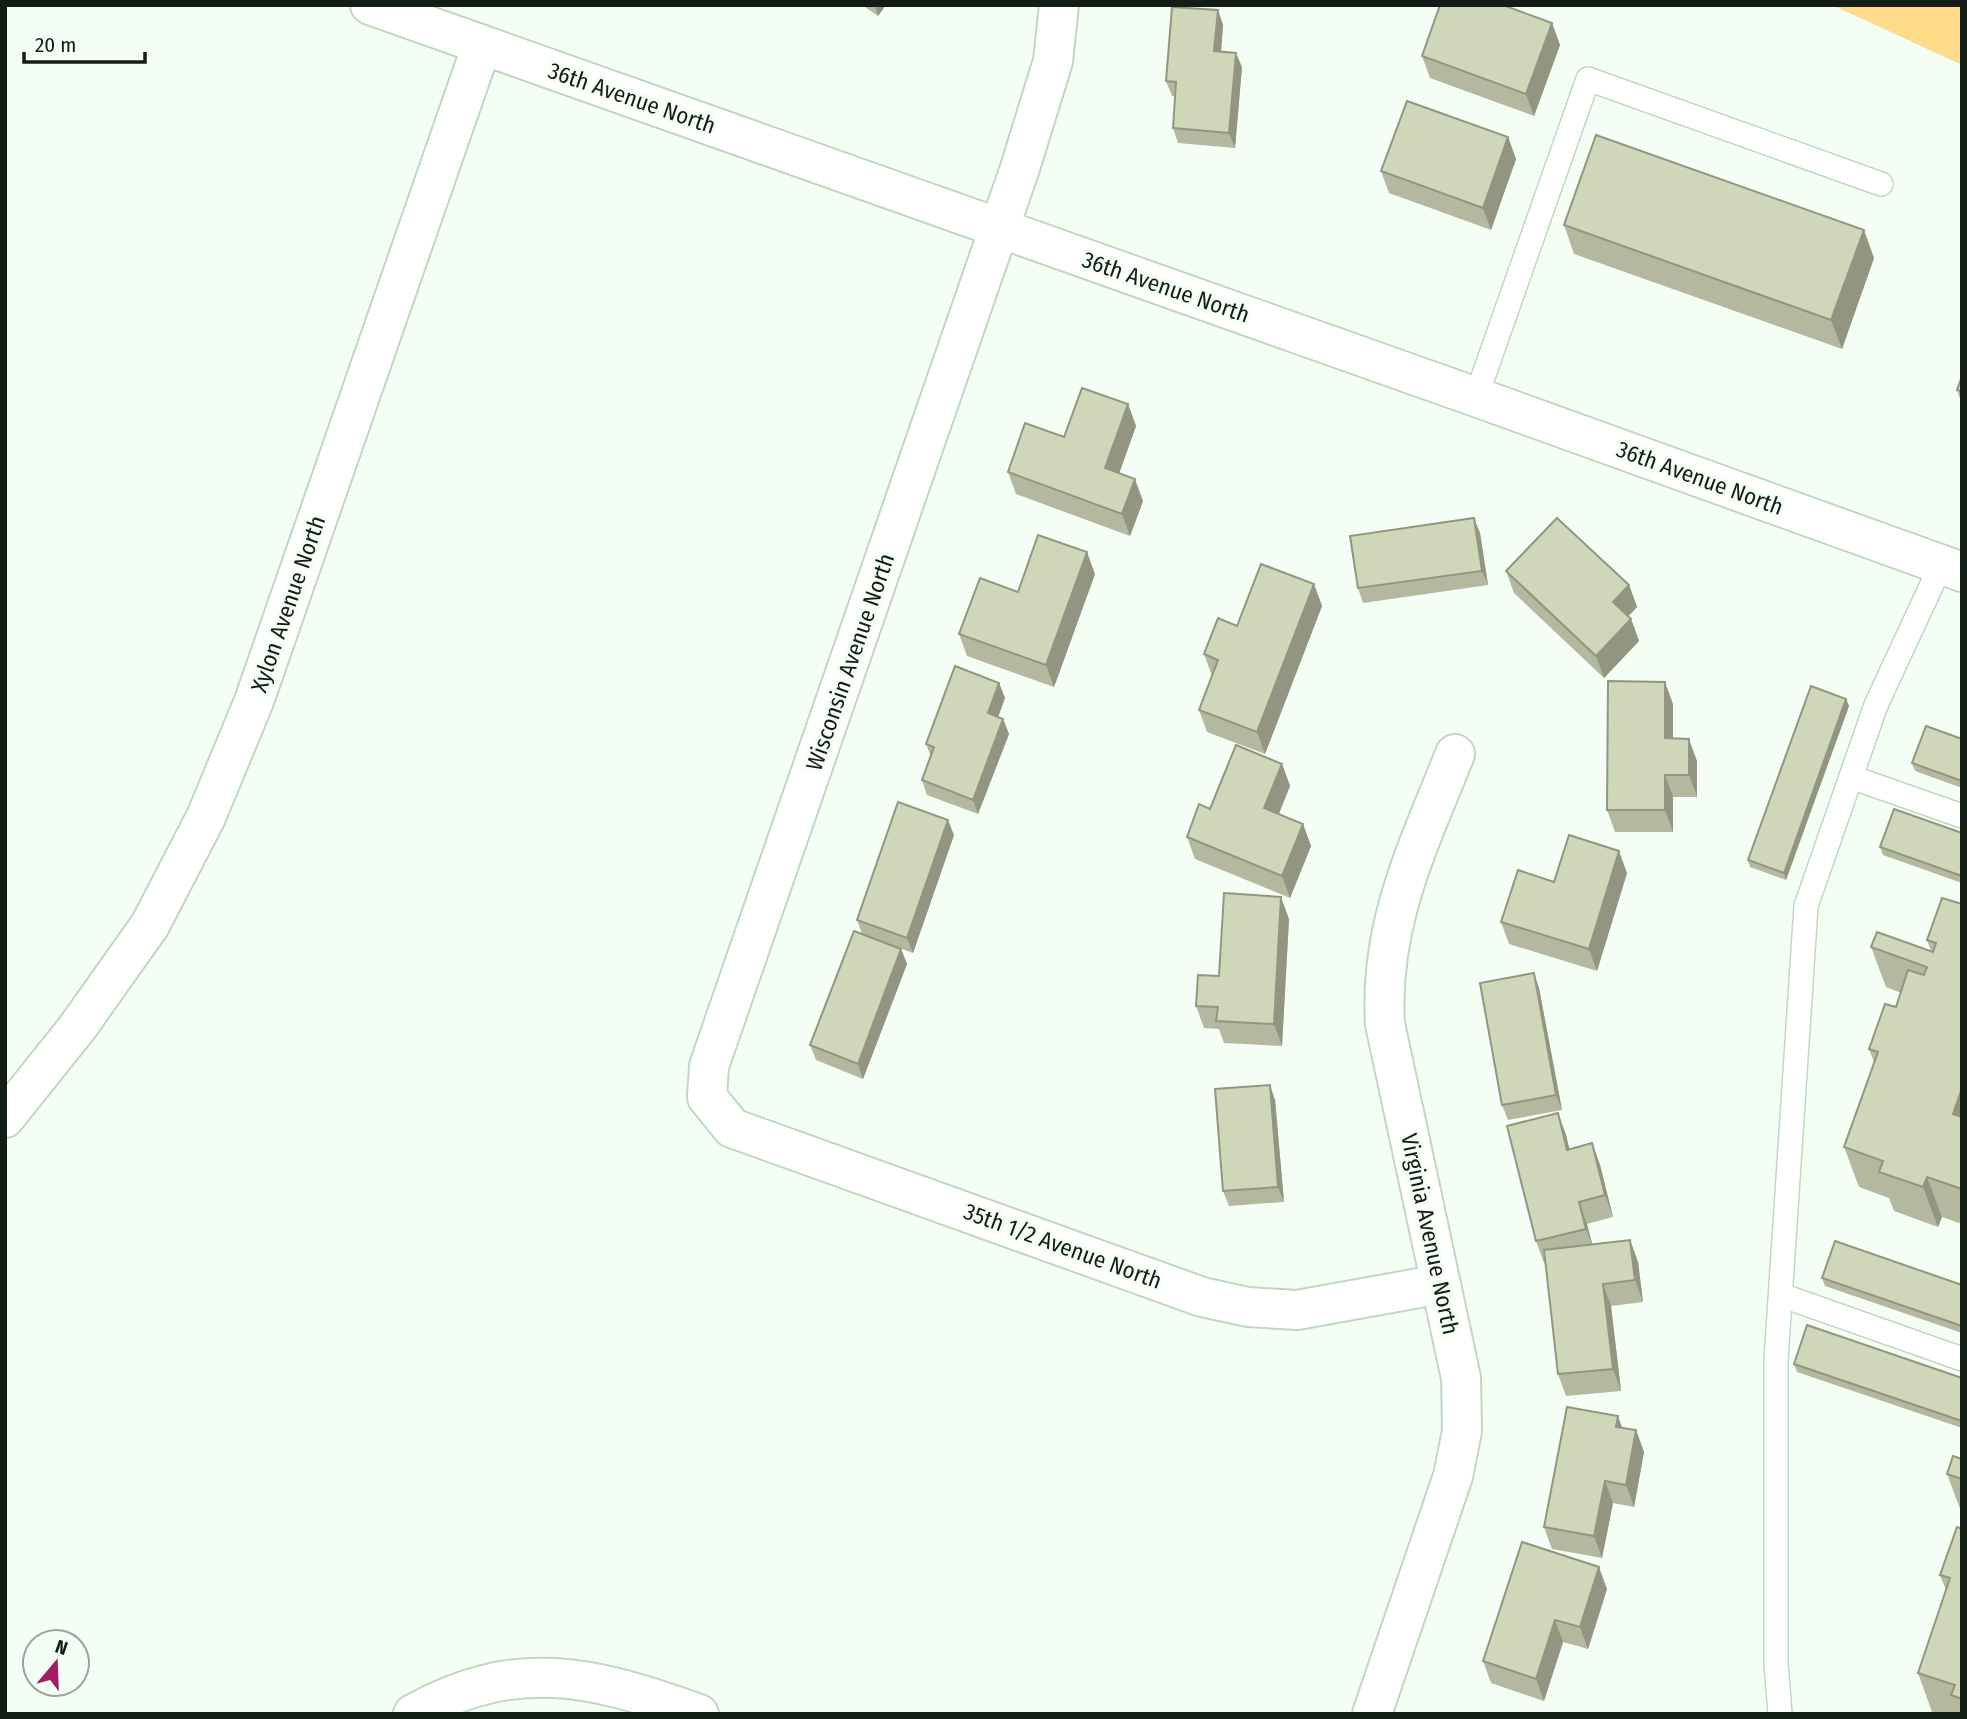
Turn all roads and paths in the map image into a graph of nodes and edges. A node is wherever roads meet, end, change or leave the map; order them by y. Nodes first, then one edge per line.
1 (370, 5) edge
2 (1059, 5) edge
3 (482, 45) junction
4 (1881, 184) dead end
5 (1000, 229) junction
6 (1476, 397) junction
7 (1951, 569) edge
8 (1455, 754) dead end
9 (1851, 777) junction
10 (1962, 816) edge
11 (707, 1097) joint
12 (5, 1118) edge
13 (1441, 1284) junction
14 (1781, 1295) junction
15 (1962, 1359) edge
16 (413, 1714) edge
17 (699, 1714) edge
18 (1372, 1714) edge
19 (1780, 1714) edge

1 - 3 street, 36th Avenue North
2 - 5 street, Wisconsin Avenue North
3 - 5 street, 36th Avenue North
3 - 12 street, Xylon Avenue North
4 - 6 lane
5 - 6 street, 36th Avenue North
5 - 11 street, Wisconsin Avenue North
6 - 7 street, 36th Avenue North
7 - 9 lane
8 - 13 street, Virginia Avenue North
9 - 10 lane
9 - 14 lane
11 - 13 street, 35th 1/2 Avenue North
13 - 18 street, Virginia Avenue North
14 - 15 lane
14 - 19 lane
16 - 17 street

